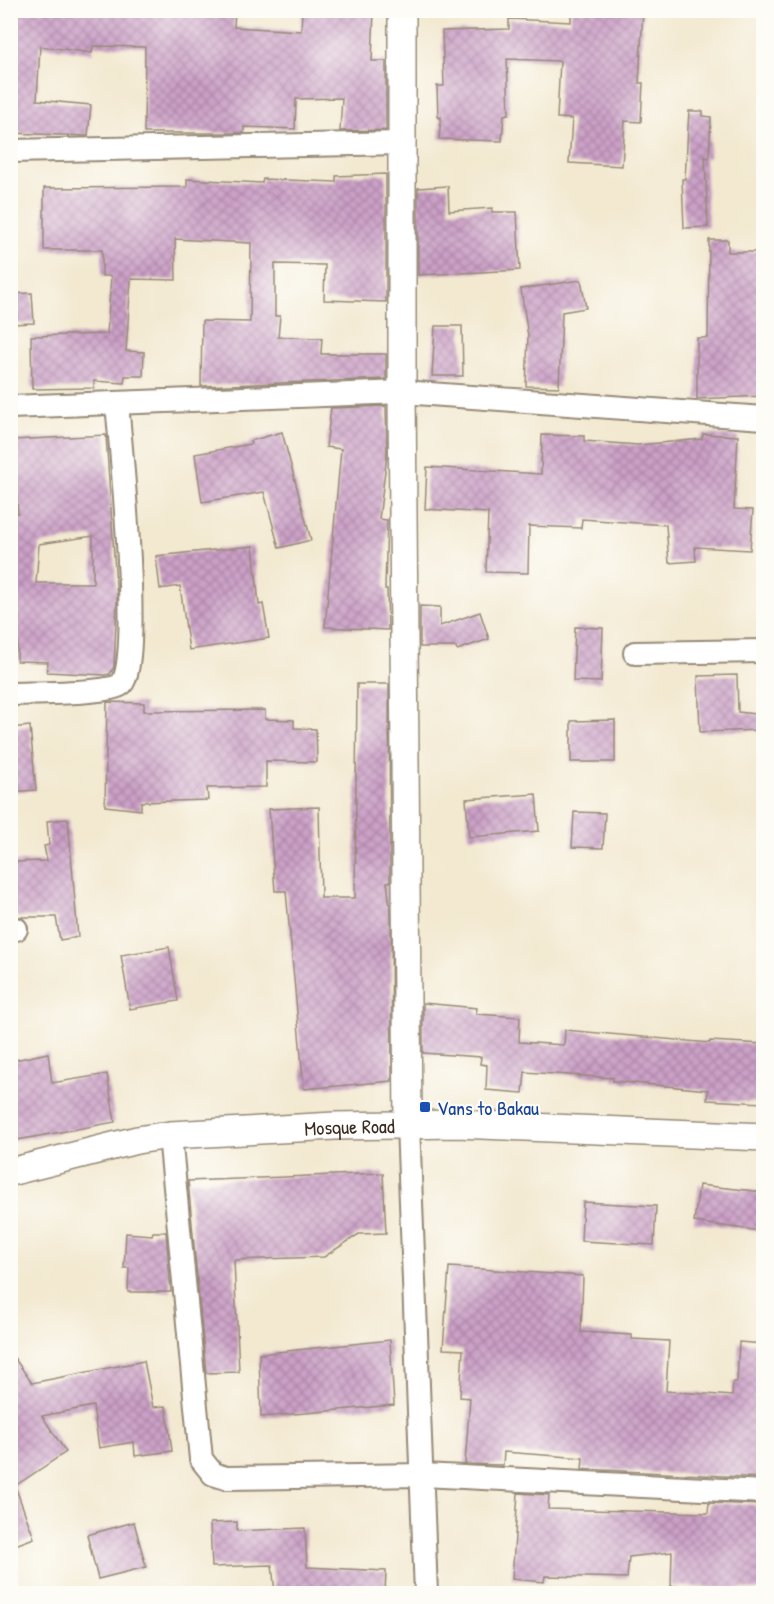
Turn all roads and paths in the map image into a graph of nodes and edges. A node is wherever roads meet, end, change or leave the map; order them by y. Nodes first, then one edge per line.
1 (402, 10) edge
2 (401, 143) junction
3 (10, 151) edge
4 (402, 392) junction
5 (117, 403) junction
6 (10, 407) edge
7 (764, 418) edge
8 (764, 651) edge
9 (635, 653) dead end
10 (10, 694) edge
11 (408, 1124) junction
12 (170, 1135) junction
13 (764, 1137) edge
14 (10, 1172) edge
15 (423, 1475) junction
16 (764, 1492) edge
17 (426, 1593) edge

1 - 2 street
2 - 3 street
2 - 4 street
4 - 5 street
4 - 7 street
4 - 11 street
5 - 6 street
5 - 10 street
8 - 9 street
11 - 12 street, Mosque Road
11 - 13 street, Mosque Road
11 - 15 street
12 - 14 street, Mosque Road
12 - 15 street
15 - 16 street
15 - 17 street

